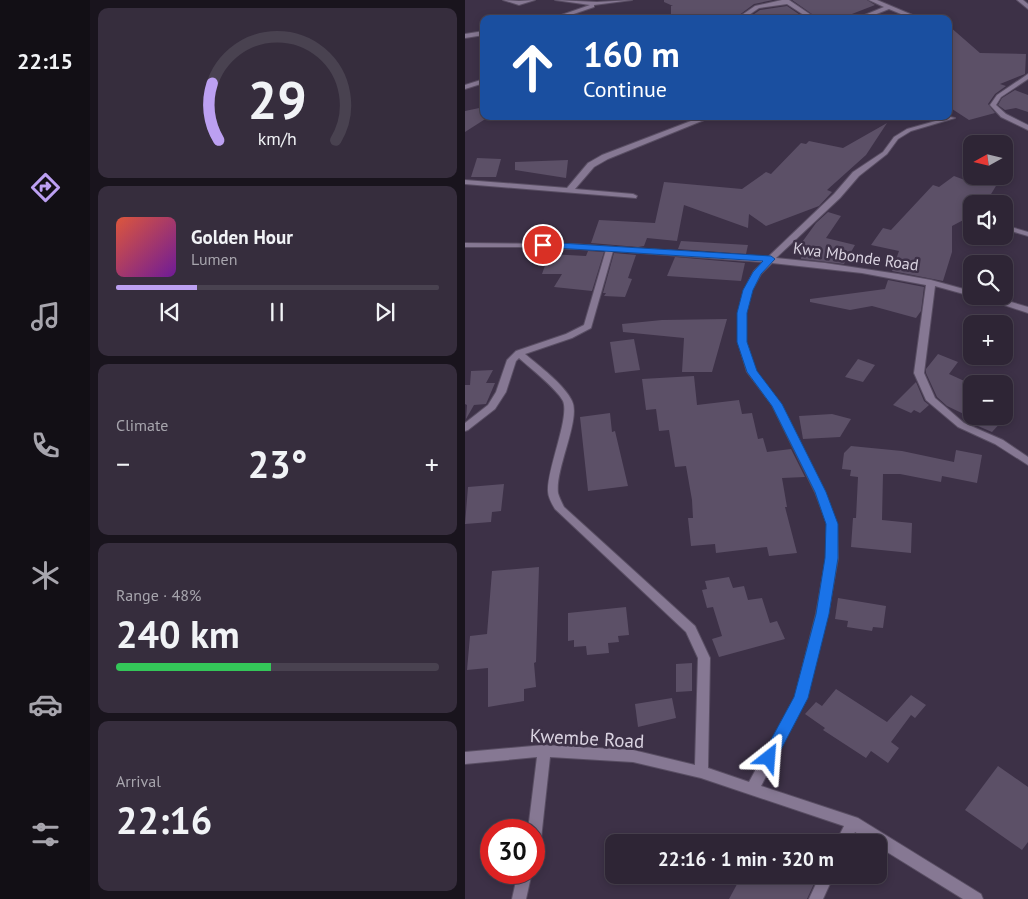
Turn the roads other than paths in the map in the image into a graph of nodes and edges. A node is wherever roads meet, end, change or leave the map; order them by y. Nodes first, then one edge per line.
1 (506, 0) edge
2 (532, 0) edge
3 (559, 0) edge
4 (629, 0) edge
5 (871, 0) edge
6 (1020, 0) edge
7 (786, 1) edge
8 (597, 4) junction
9 (888, 7) junction
10 (1028, 7) edge
11 (565, 15) edge
12 (745, 15) edge
13 (808, 15) edge
14 (868, 15) edge
15 (909, 15) edge
16 (480, 34) edge
17 (465, 36) edge
18 (1028, 76) edge
19 (480, 82) edge
20 (465, 87) edge
21 (701, 120) edge
22 (945, 120) edge
23 (1028, 128) edge
24 (465, 182) edge
25 (570, 190) junction
26 (633, 196) dead end
27 (1013, 230) edge
28 (1028, 234) edge
29 (465, 245) edge
30 (610, 249) junction
31 (771, 259) junction
32 (931, 282) junction
33 (963, 291) edge
34 (1011, 305) edge
35 (1028, 310) edge
36 (519, 354) junction
37 (465, 428) edge
38 (1028, 462) edge
39 (545, 751) junction
40 (465, 758) edge
41 (701, 772) junction
42 (753, 788) junction
43 (536, 819) edge
44 (853, 823) junction
45 (847, 834) edge
46 (522, 884) edge
47 (823, 884) edge
48 (519, 899) edge
49 (816, 899) edge
50 (976, 899) edge

1 - 2 street
3 - 8 street
4 - 8 street
5 - 9 street
6 - 10 street
7 - 12 street
7 - 13 street
8 - 11 street
9 - 14 street
9 - 15 street
16 - 17 street
18 - 23 street
19 - 20 street
21 - 25 street
22 - 31 street
24 - 25 street
25 - 26 street
27 - 28 street
29 - 30 street, Kwa Mbonde Road
30 - 31 street, Kwa Mbonde Road
30 - 36 street
31 - 32 street, Kwa Mbonde Road
31 - 42 street
32 - 33 street, Kwa Mbonde Road
32 - 38 street
34 - 35 street
36 - 37 street
36 - 41 street
39 - 40 street, Kwembe Road
39 - 41 street, Kwembe Road
39 - 43 street
41 - 42 street, Kwembe Road
42 - 44 street, Kwembe Road
44 - 45 street
44 - 50 street, Kwembe Road
46 - 48 street
47 - 49 street

